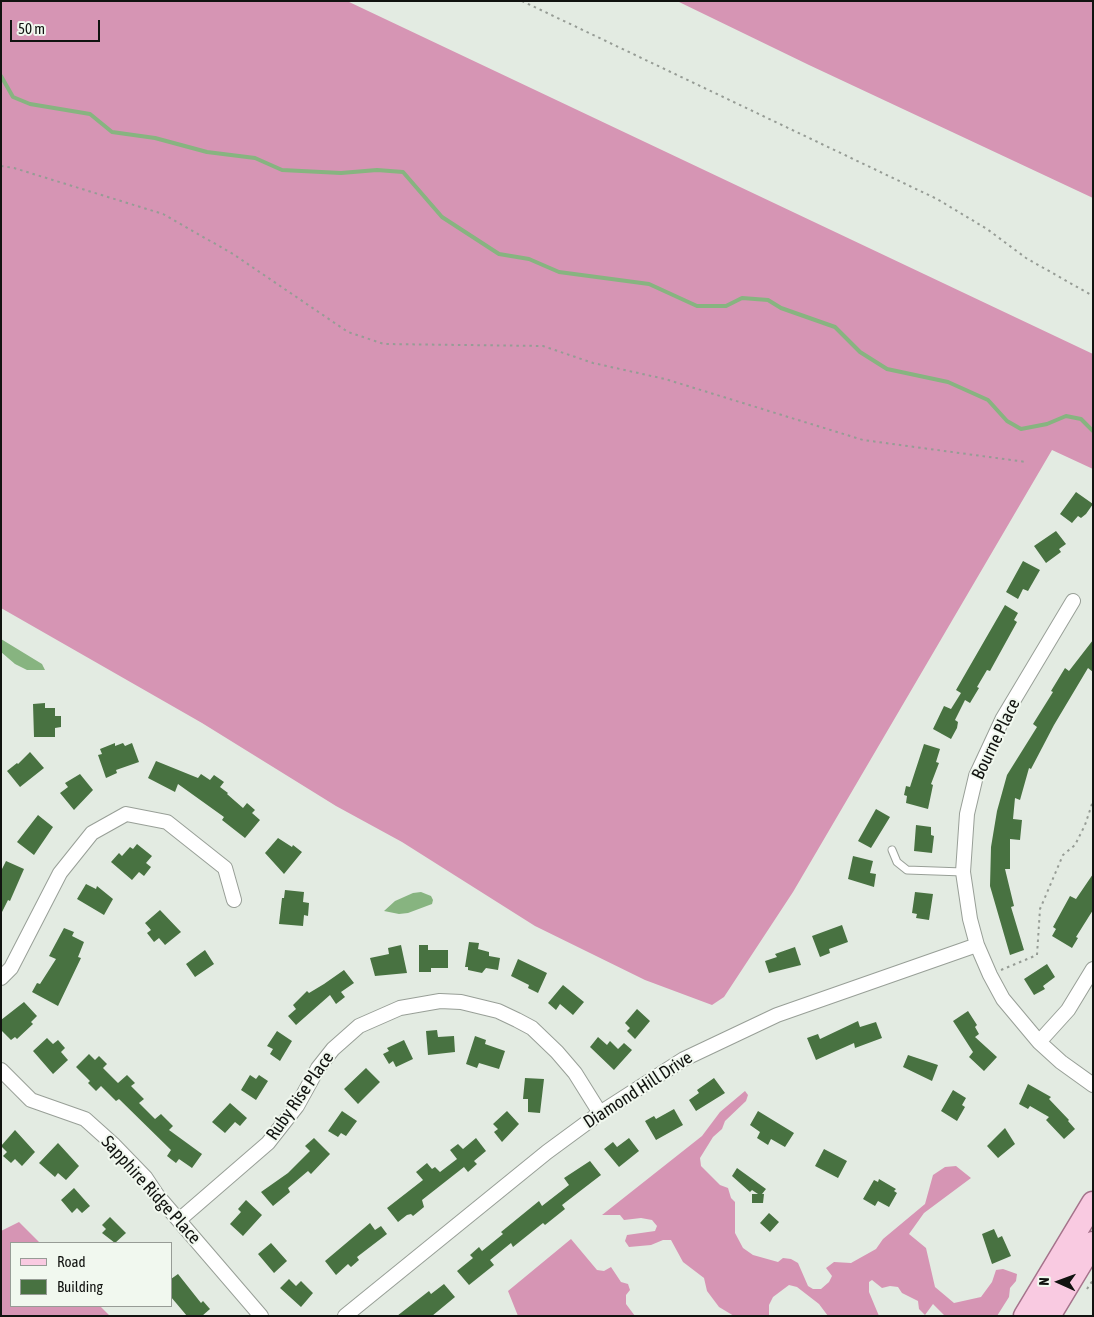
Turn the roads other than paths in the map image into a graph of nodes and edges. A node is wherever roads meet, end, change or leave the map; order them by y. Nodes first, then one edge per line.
1 (1073, 601) dead end
2 (892, 850) dead end
3 (963, 872) junction
4 (234, 900) dead end
5 (977, 945) junction
6 (1093, 969) edge
7 (1, 978) edge
8 (1039, 1042) junction
9 (1, 1070) edge
10 (1093, 1085) edge
11 (600, 1113) junction
12 (1093, 1202) edge
13 (179, 1220) junction
14 (1093, 1243) edge
15 (261, 1316) edge
16 (345, 1316) edge
17 (1025, 1316) edge
18 (1048, 1316) edge

1 - 3 street, Bourne Place
2 - 3 lane
3 - 5 street, Bourne Place
4 - 7 street
5 - 8 street, Bourne Place
5 - 11 street, Diamond Hill Drive
6 - 8 street
8 - 10 street, Bourne Place
9 - 13 street, Sapphire Ridge Place
11 - 13 street, Ruby Rise Place
11 - 16 street, Diamond Hill Drive
12 - 17 main road
13 - 15 street, Sapphire Ridge Place
14 - 18 main road

